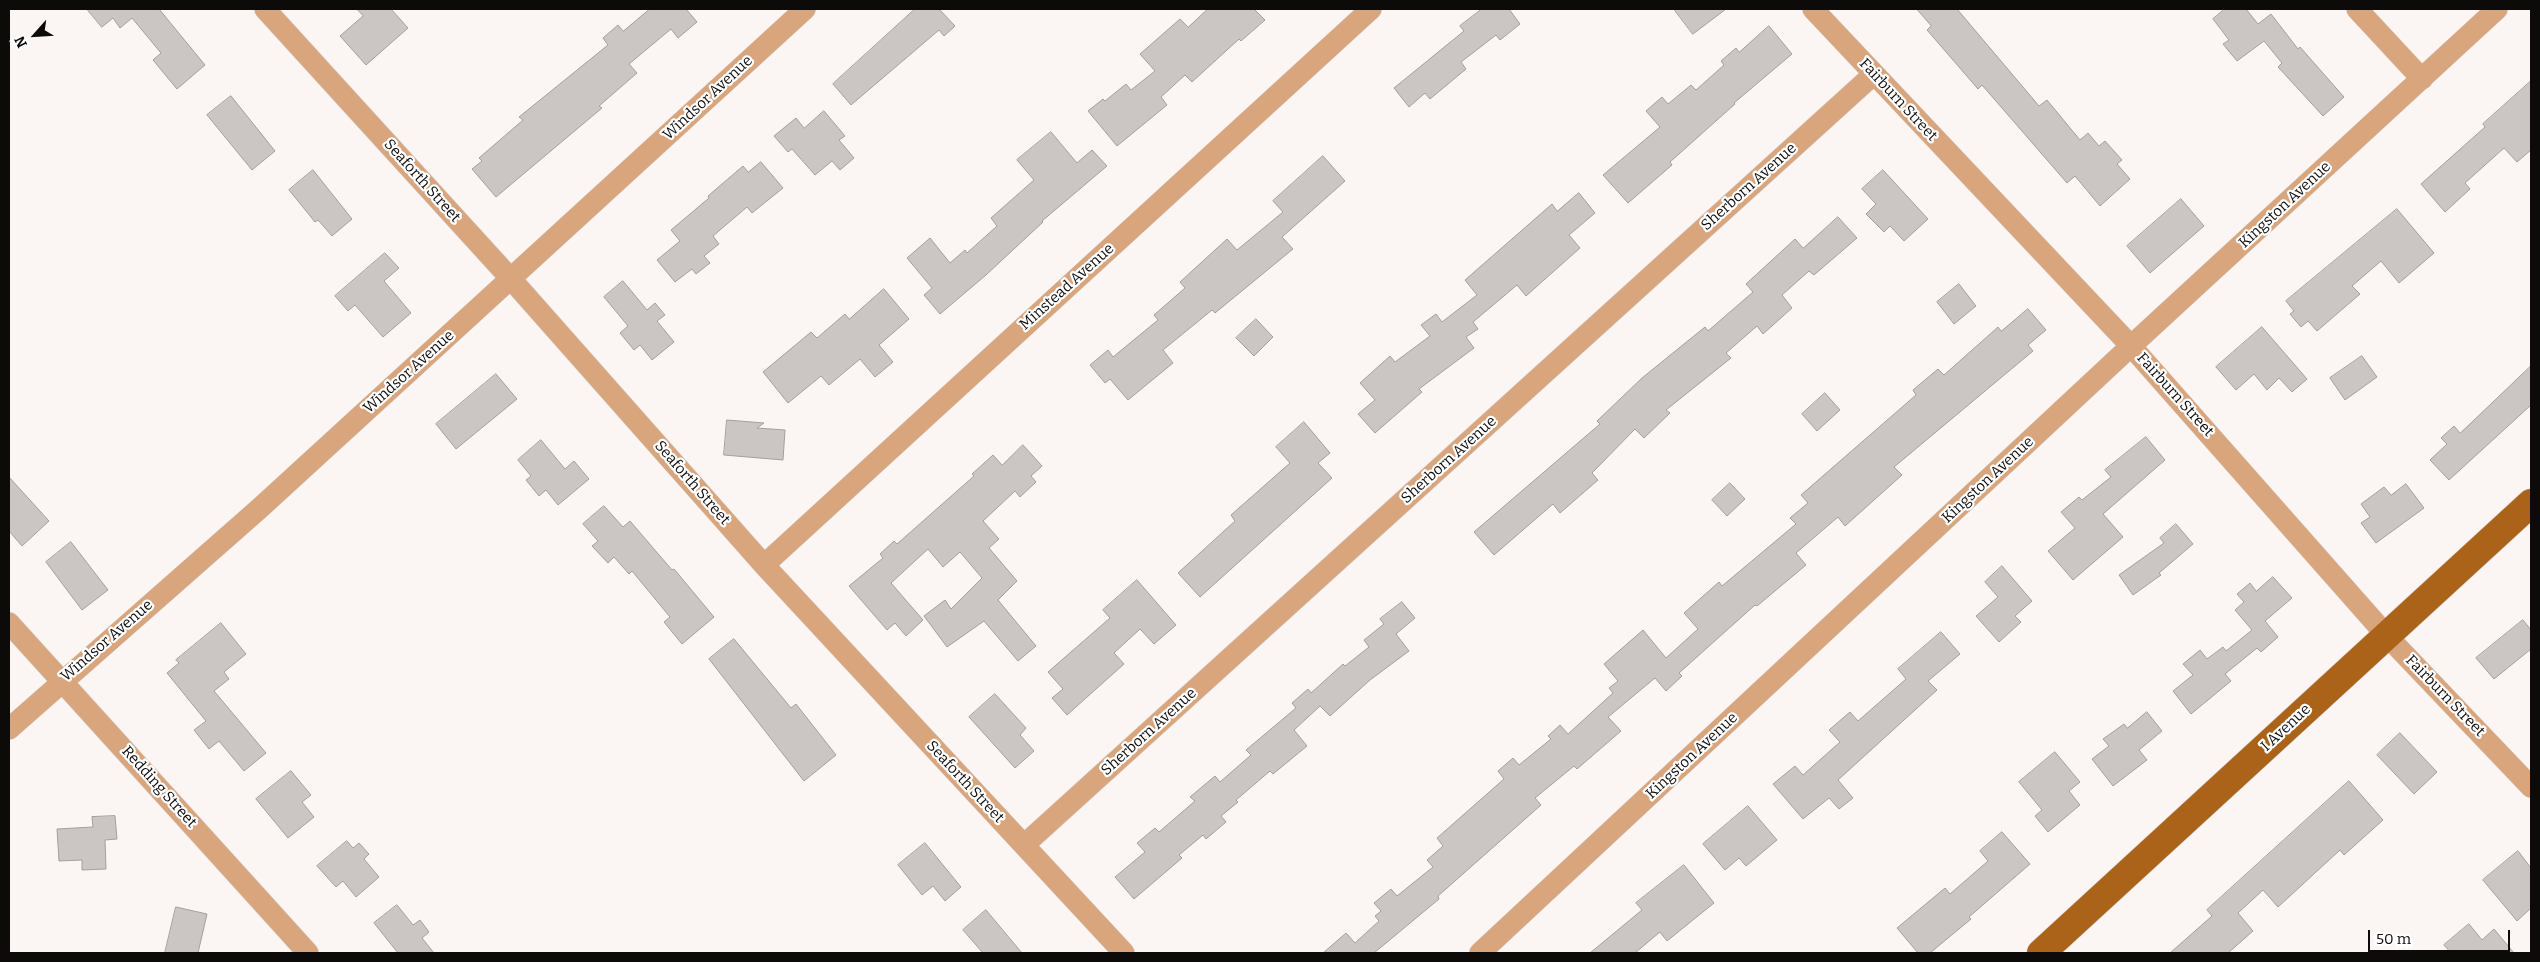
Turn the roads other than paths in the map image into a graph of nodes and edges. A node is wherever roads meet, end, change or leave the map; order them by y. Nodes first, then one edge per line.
1 (265, 9) edge
2 (804, 9) edge
3 (1371, 9) edge
4 (1812, 9) edge
5 (2357, 9) edge
6 (2497, 9) edge
7 (1874, 74) junction
8 (2422, 78) junction
9 (511, 278) junction
10 (2131, 346) junction
11 (2531, 503) edge
12 (764, 565) junction
13 (9, 623) edge
14 (2387, 636) junction
15 (62, 680) junction
16 (9, 729) edge
17 (2531, 787) edge
18 (1024, 845) junction
19 (308, 953) edge
20 (1124, 953) edge
21 (1480, 953) edge
22 (2041, 953) edge

1 - 9 street, Seaforth Street
2 - 9 street, Windsor Avenue
3 - 12 street, Minstead Avenue
4 - 7 street, Fairburn Street
5 - 8 street
6 - 8 street, Kingston Avenue
7 - 10 street, Fairburn Street
7 - 18 street, Sherborn Avenue
8 - 10 street, Kingston Avenue
9 - 12 street, Seaforth Street
9 - 15 street, Windsor Avenue
10 - 14 street, Fairburn Street
10 - 21 street, Kingston Avenue
11 - 14 main road, I Avenue
12 - 18 street, Seaforth Street
13 - 15 street, Redding Street
14 - 17 street, Fairburn Street
14 - 22 main road, I Avenue
15 - 16 street, Windsor Avenue
15 - 19 street, Redding Street
18 - 20 street, Seaforth Street

